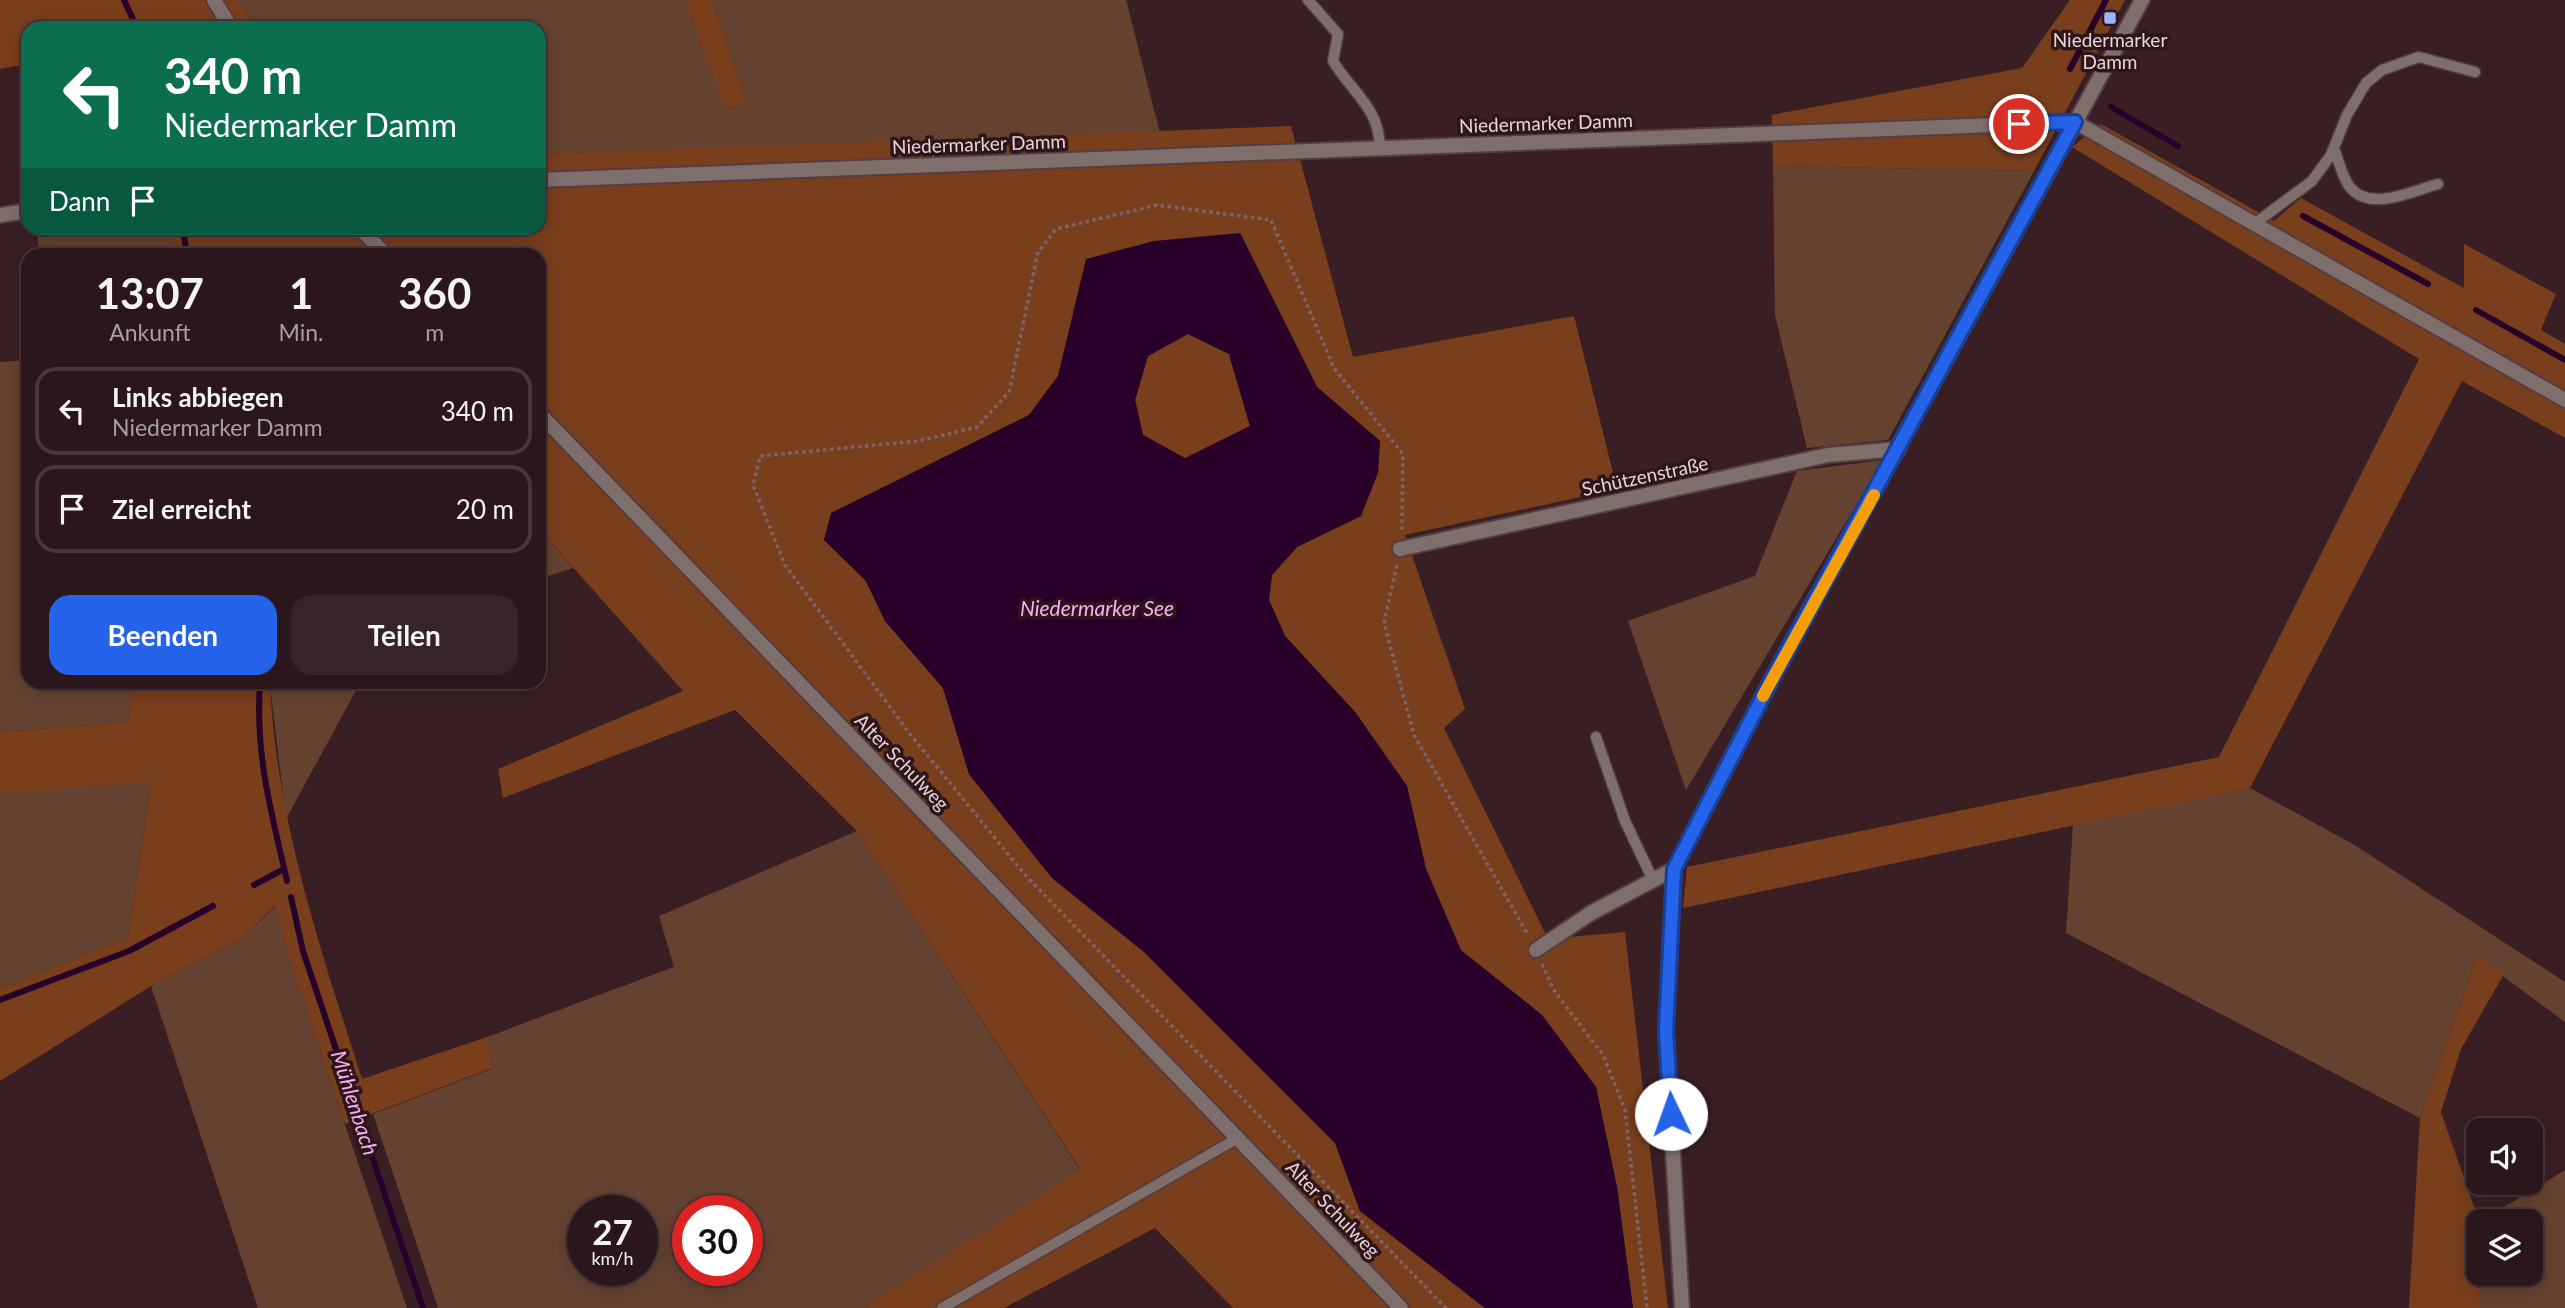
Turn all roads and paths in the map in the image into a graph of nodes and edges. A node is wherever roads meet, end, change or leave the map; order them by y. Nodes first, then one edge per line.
1 (214, 0) edge
2 (1308, 0) edge
3 (2142, 0) edge
4 (227, 21) edge
5 (2475, 72) dead end
6 (2075, 122) junction
7 (1380, 148) junction
8 (2334, 149) junction
9 (546, 180) edge
10 (2438, 184) dead end
11 (21, 212) edge
12 (0, 215) edge
13 (2254, 224) junction
14 (367, 235) edge
15 (379, 248) edge
16 (2565, 400) edge
17 (546, 420) edge
18 (1899, 449) junction
19 (1400, 549) junction
20 (1596, 737) dead end
21 (1674, 869) junction
22 (1653, 880) junction
23 (1536, 950) junction
24 (1238, 1138) junction
25 (942, 1308) edge
26 (1401, 1308) edge
27 (1446, 1308) edge
28 (1647, 1308) edge
29 (1682, 1308) edge

1 - 4 street
2 - 7 lane
3 - 6 street
5 - 8 lane
6 - 7 street, Niedermarker Damm
6 - 13 street
6 - 18 street
7 - 9 street, Niedermarker Damm
8 - 10 lane
8 - 13 lane
11 - 12 street
13 - 16 street
14 - 15 street
17 - 24 street, Alter Schulweg
18 - 19 street, Schützenstraße
18 - 21 street
19 - 23 path
19 - 27 path
20 - 22 lane
21 - 22 street
21 - 29 street
22 - 23 street
23 - 28 path
24 - 25 lane
24 - 26 street, Alter Schulweg

